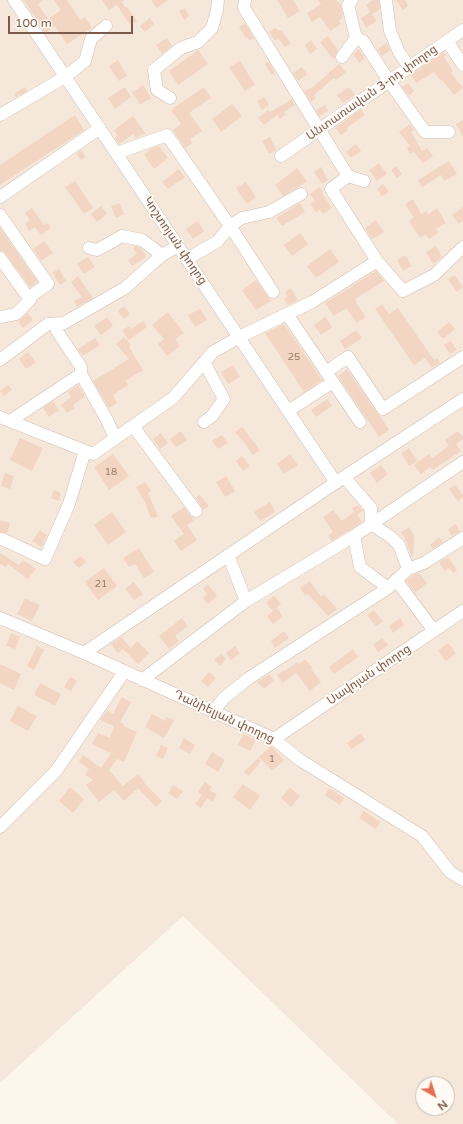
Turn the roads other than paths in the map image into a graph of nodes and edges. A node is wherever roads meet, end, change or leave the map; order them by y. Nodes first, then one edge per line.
1 (14, 0) edge
2 (218, 0) edge
3 (245, 0) edge
4 (352, 0) edge
5 (386, 0) edge
6 (106, 26) dead end
7 (463, 30) edge
8 (356, 38) junction
9 (447, 41) junction
10 (342, 57) dead end
11 (463, 65) edge
12 (409, 67) junction
13 (65, 77) junction
14 (389, 81) junction
15 (170, 98) dead end
16 (0, 115) edge
17 (100, 128) junction
18 (319, 130) junction
19 (449, 132) dead end
20 (116, 153) junction
21 (282, 156) dead end
22 (348, 176) junction
23 (364, 181) dead end
24 (301, 194) dead end
25 (0, 197) edge
26 (0, 215) edge
27 (230, 226) junction
28 (178, 246) junction
29 (463, 247) edge
30 (89, 248) dead end
31 (162, 255) junction
32 (0, 258) edge
33 (187, 259) junction
34 (378, 261) junction
35 (273, 292) dead end
36 (28, 298) junction
37 (287, 314) junction
38 (0, 317) edge
39 (56, 324) junction
40 (239, 337) junction
41 (463, 356) edge
42 (0, 360) edge
43 (204, 362) junction
44 (326, 372) junction
45 (80, 374) junction
46 (333, 382) junction
47 (463, 399) edge
48 (288, 411) junction
49 (5, 419) edge
50 (204, 422) dead end
51 (360, 422) dead end
52 (132, 426) junction
53 (115, 438) junction
54 (85, 451) junction
55 (463, 462) edge
56 (340, 480) junction
57 (196, 511) dead end
58 (371, 524) junction
59 (354, 536) junction
60 (463, 538) edge
61 (2, 539) dead end
62 (228, 556) junction
63 (408, 569) junction
64 (392, 584) junction
65 (246, 601) junction
66 (463, 611) edge
67 (0, 618) edge
68 (434, 630) junction
69 (84, 653) junction
70 (124, 672) junction
71 (142, 680) junction
72 (213, 712) junction
73 (274, 739) junction
74 (0, 827) edge
75 (463, 880) edge

1 - 13 street, Կոշտոյան փողոց
2 - 15 street
3 - 18 street
4 - 8 street
5 - 12 street
6 - 13 street
7 - 9 street, Անտառավան 3-րդ փողոց
8 - 10 street
8 - 14 street
9 - 11 street
9 - 12 street, Անտառավան 3-րդ փողոց
12 - 14 street, Անտառավան 3-րդ փողոց
13 - 16 street
13 - 17 street, Կոշտոյան փողոց
14 - 18 street, Անտառավան 3-րդ փողոց
14 - 19 street
17 - 20 street, Կոշտոյան փողոց
17 - 25 street
18 - 21 street, Անտառավան 3-րդ փողոց
18 - 22 street
20 - 27 street
20 - 28 street, Կոշտոյան փողոց
22 - 23 street
22 - 34 street
24 - 27 street
26 - 36 street
27 - 33 street
27 - 35 street
28 - 31 street
28 - 33 street, Կոշտոյան փողոց
29 - 34 street
30 - 31 street
31 - 39 street
32 - 36 street
33 - 40 street, Կոշտոյան փողոց
34 - 37 street
36 - 38 street
37 - 40 street
37 - 44 street
39 - 42 street
39 - 45 street
40 - 43 street
40 - 48 street, Կոշտոյան փողոց
41 - 44 street
43 - 50 street
43 - 52 street
44 - 46 street
45 - 49 street
45 - 53 street
46 - 48 street
46 - 51 street
47 - 56 street
48 - 56 street, Կոշտոյան փողոց
49 - 54 street
52 - 53 street
52 - 57 street
53 - 54 street
54 - 61 street
55 - 58 street
56 - 58 street, Կոշտոյան փողոց
56 - 62 street
58 - 59 street
58 - 63 street
59 - 64 street
59 - 65 street
60 - 63 street
62 - 65 street
62 - 69 street
63 - 64 street
64 - 68 street
64 - 72 street
65 - 71 street
66 - 68 street, Սավոյան փողոց
67 - 69 street, Դանիելյան փողոց
68 - 73 street, Սավոյան փողոց
69 - 70 street, Դանիելյան փողոց
70 - 71 street, Դանիելյան փողոց
70 - 74 street
71 - 72 street, Դանիելյան փողոց
72 - 73 street, Դանիելյան փողոց
73 - 75 street, Դանիելյան փողոց

